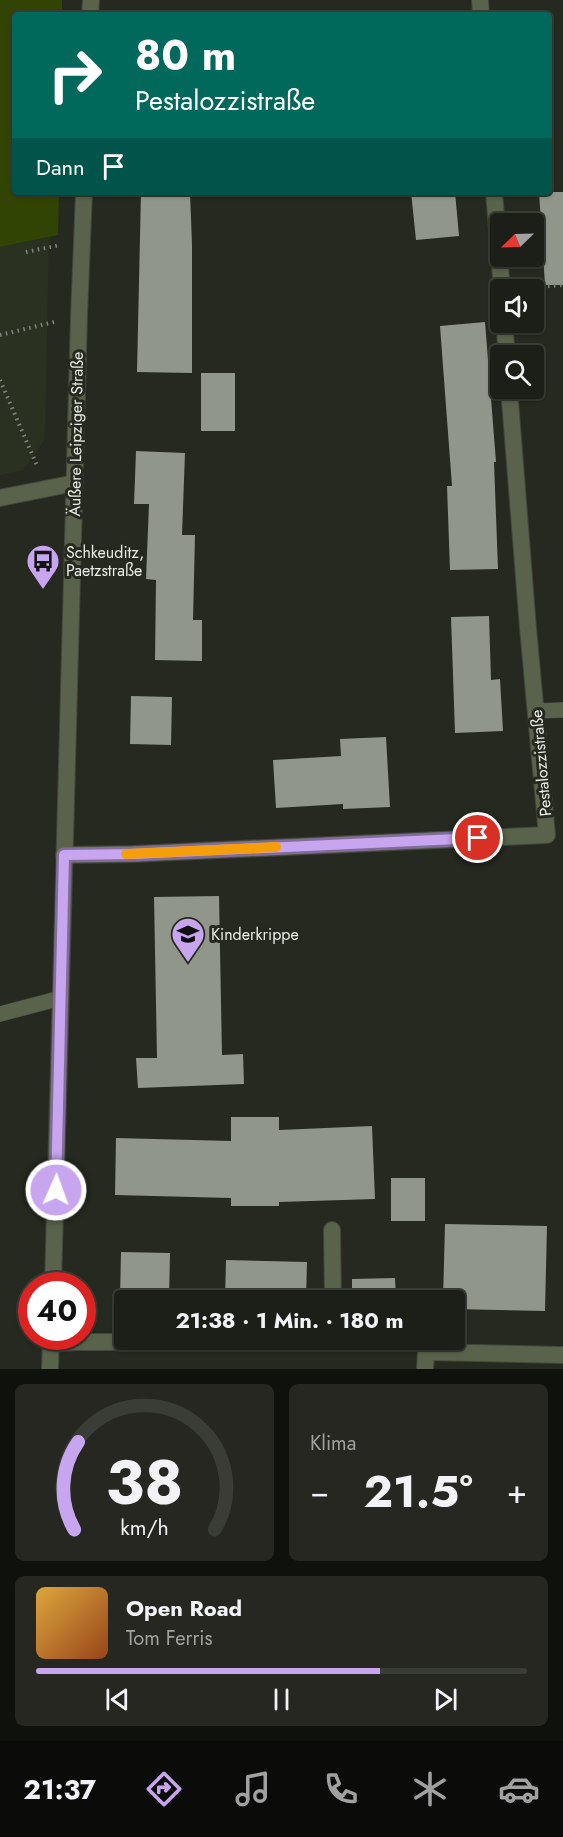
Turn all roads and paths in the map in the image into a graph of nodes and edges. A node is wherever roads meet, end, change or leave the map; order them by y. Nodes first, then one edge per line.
1 (84, 195) edge
2 (494, 195) edge
3 (82, 240) junction
4 (26, 252) dead end
5 (507, 279) edge
6 (563, 285) edge
7 (544, 286) edge
8 (79, 316) junction
9 (0, 335) edge
10 (0, 380) edge
11 (510, 399) edge
12 (75, 483) junction
13 (46, 488) junction
14 (0, 498) edge
15 (563, 710) edge
16 (536, 711) junction
17 (64, 855) junction
18 (61, 998) junction
19 (0, 1014) edge
20 (333, 1230) dead end
21 (53, 1272) edge
22 (333, 1290) edge
23 (96, 1342) edge
24 (114, 1342) edge
25 (51, 1350) edge
26 (563, 1355) edge
27 (50, 1369) edge
28 (425, 1369) edge

1 - 3 street, Äußere Leipziger Straße
2 - 5 street
3 - 4 path
3 - 8 street, Äußere Leipziger Straße
6 - 7 path
8 - 9 path
8 - 12 street, Äußere Leipziger Straße
10 - 13 path
11 - 16 street, Pestalozzistraße
12 - 13 street
12 - 17 street, Äußere Leipziger Straße
13 - 14 street
15 - 16 lane
16 - 17 street, Pestalozzistraße
17 - 18 street, Äußere Leipziger Straße
18 - 19 lane
18 - 21 street, Äußere Leipziger Straße
20 - 22 street
23 - 24 street
25 - 27 street
26 - 28 street

